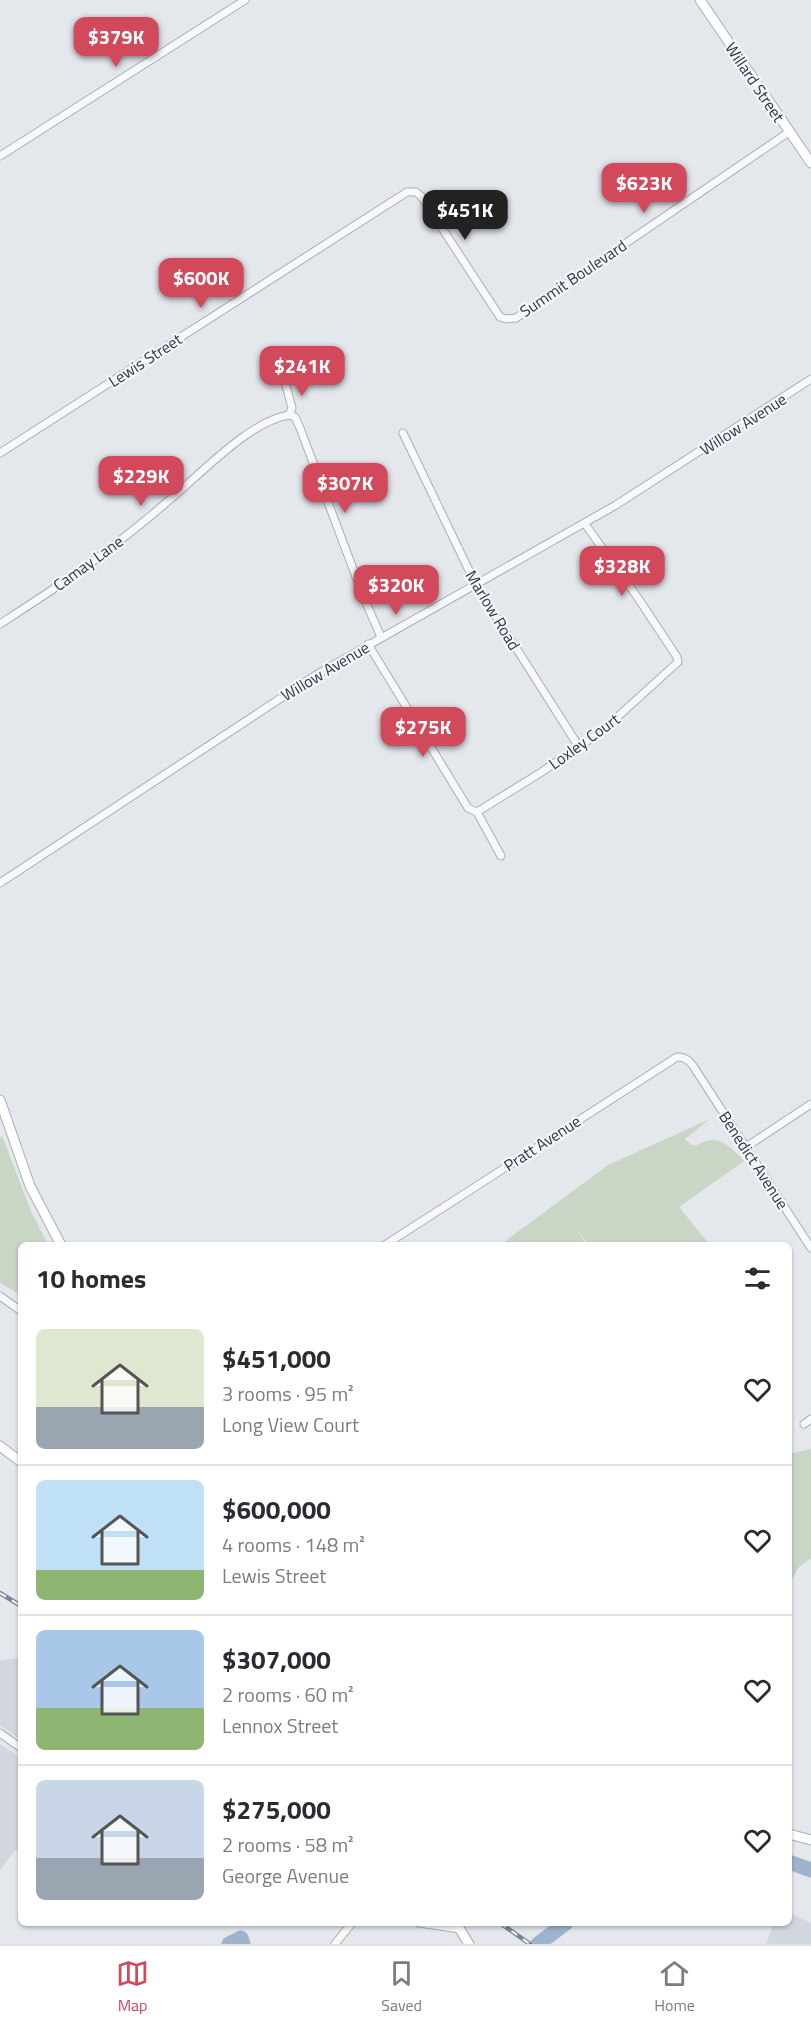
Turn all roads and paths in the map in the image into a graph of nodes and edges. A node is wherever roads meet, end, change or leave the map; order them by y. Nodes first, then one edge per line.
1 (245, 0) edge
2 (700, 0) edge
3 (789, 132) junction
4 (0, 156) edge
5 (811, 163) edge
6 (413, 192) joint
7 (285, 358) dead end
8 (811, 379) edge
9 (289, 415) junction
10 (403, 433) dead end
11 (0, 453) edge
12 (585, 524) junction
13 (476, 585) junction
14 (0, 624) edge
15 (381, 638) junction
16 (368, 644) junction
17 (579, 747) junction
18 (477, 812) junction
19 (501, 856) dead end
20 (0, 883) edge
21 (698, 1072) joint
22 (0, 1100) edge
23 (811, 1104) edge
24 (746, 1147) junction
25 (59, 1242) edge
26 (390, 1242) edge
27 (811, 1248) edge
28 (0, 1296) edge
29 (18, 1309) edge
30 (811, 1419) edge
31 (804, 1424) dead end
32 (0, 1446) edge
33 (18, 1460) edge
34 (0, 1733) edge
35 (18, 1746) edge
36 (792, 1835) edge
37 (811, 1840) edge
38 (350, 1926) edge
39 (458, 1926) edge
40 (335, 1944) edge
41 (469, 1944) edge

1 - 4 street
2 - 3 street, Willard Street
3 - 5 street, Willard Street
3 - 6 street, Summit Boulevard
6 - 11 street, Lewis Street
7 - 9 street
8 - 12 street, Willow Avenue
9 - 14 street, Camay Lane
9 - 15 street
10 - 13 street, Marlow Road
12 - 13 street, Willow Avenue
12 - 17 street, Loxley Court
13 - 15 street, Willow Avenue
13 - 17 street, Marlow Road
15 - 16 street, Willow Avenue
16 - 18 street
16 - 20 street, Willow Avenue
17 - 18 street, Loxley Court
18 - 19 street
21 - 24 street, Benedict Avenue
21 - 26 street, Pratt Avenue
22 - 25 street
23 - 24 street
24 - 27 street, Benedict Avenue
28 - 29 street
30 - 31 street
32 - 33 street
34 - 35 street
36 - 37 street
38 - 40 street
39 - 41 street

